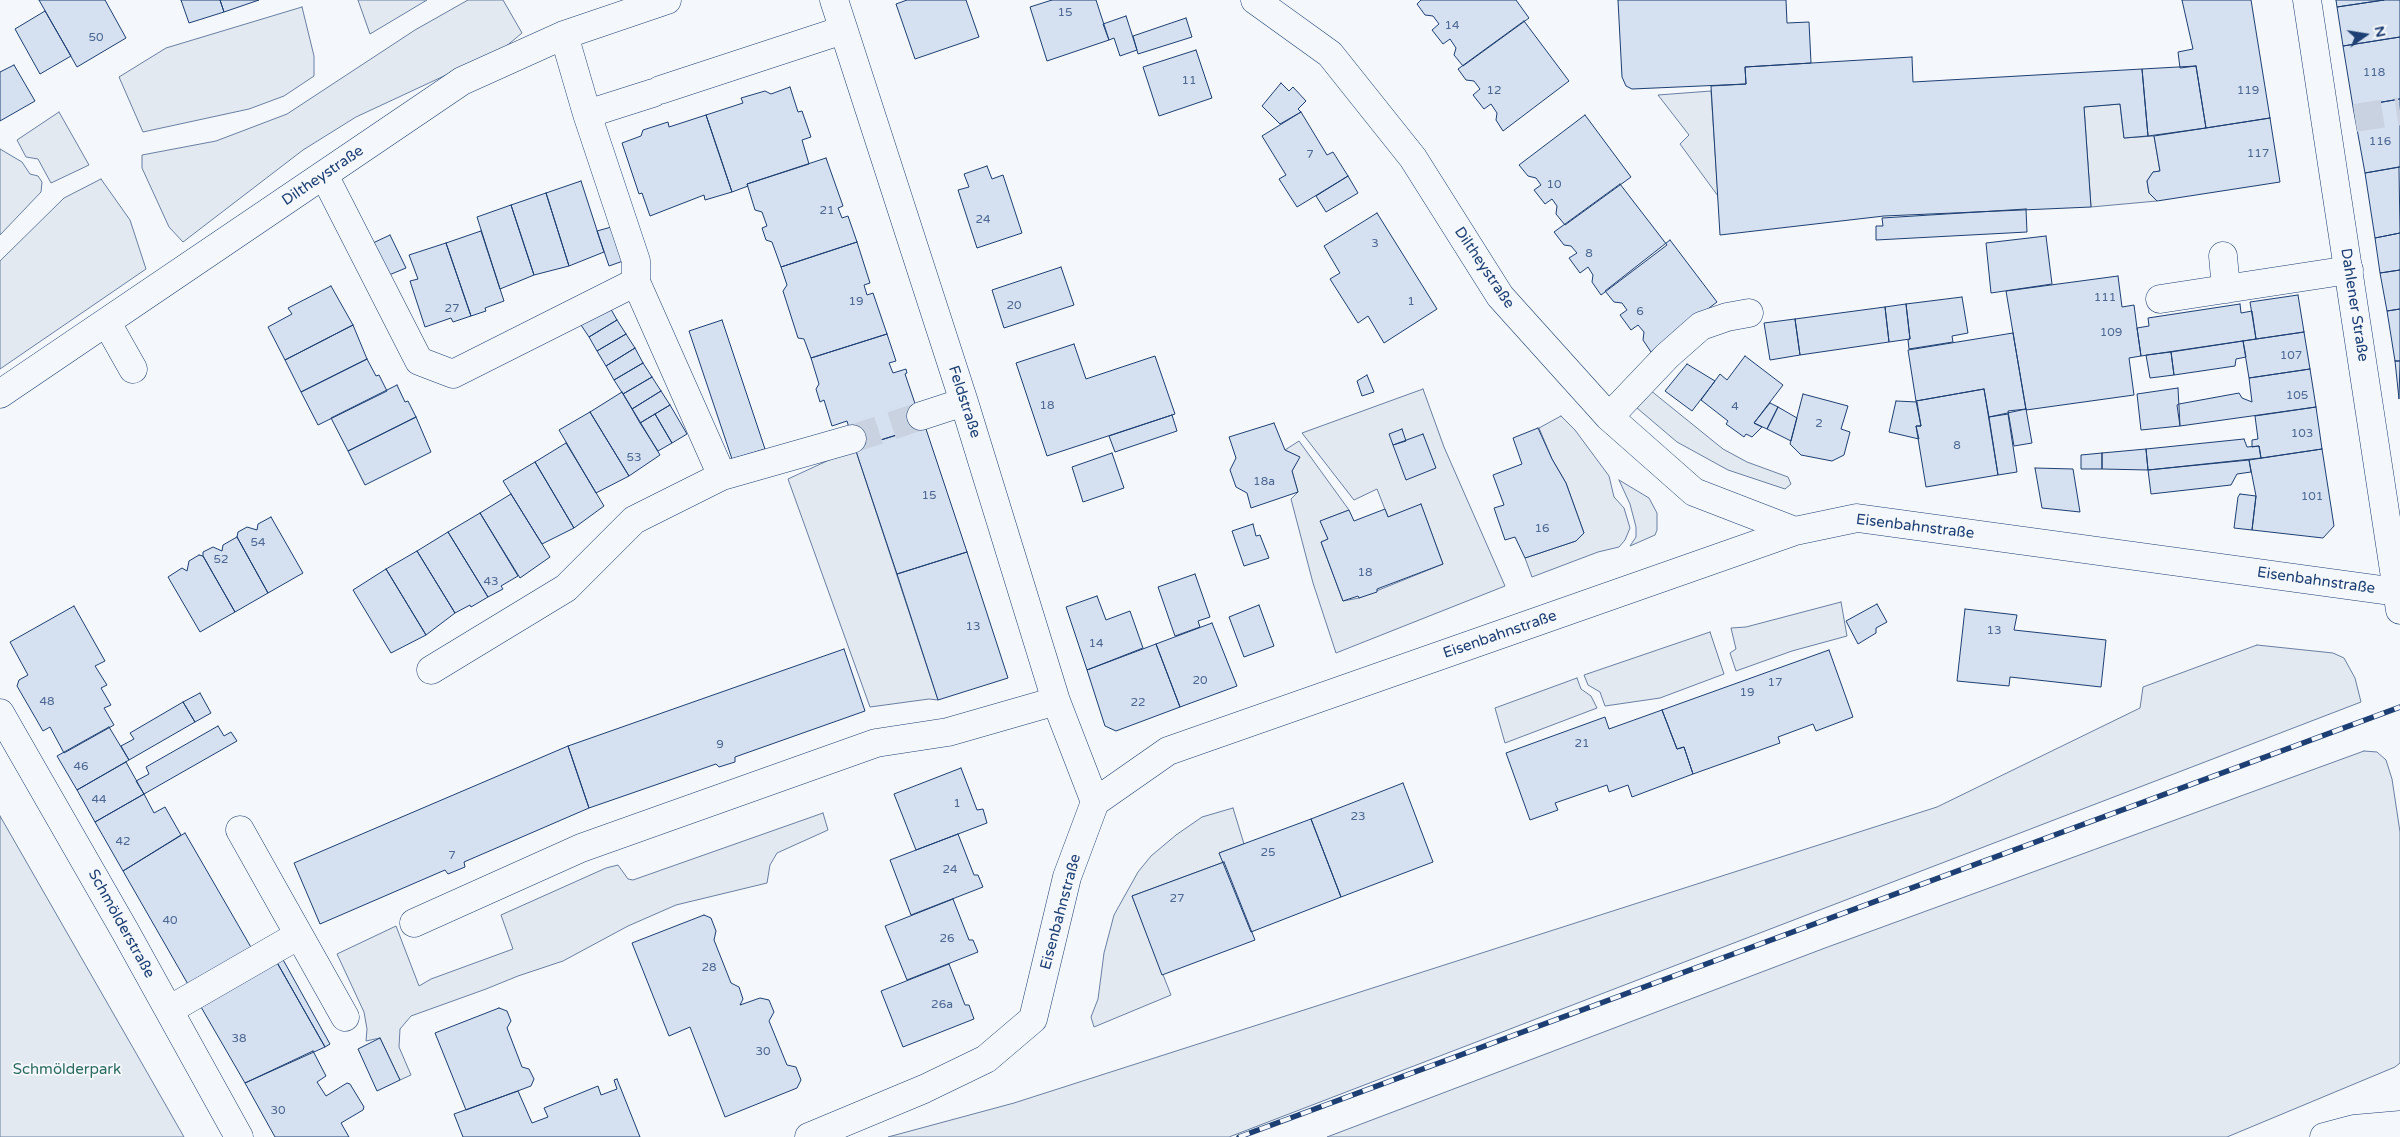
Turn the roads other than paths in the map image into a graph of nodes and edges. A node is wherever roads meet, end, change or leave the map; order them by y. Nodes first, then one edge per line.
1 (667, 0) edge
2 (834, 0) edge
3 (1254, 0) edge
4 (2307, 0) edge
5 (843, 30) junction
6 (564, 35) junction
7 (587, 114) junction
8 (324, 175) junction
9 (2223, 256) dead end
10 (2349, 270) junction
11 (636, 282) junction
12 (2226, 289) junction
13 (2160, 299) dead end
14 (1749, 313) dead end
15 (107, 323) junction
16 (133, 369) dead end
17 (0, 394) edge
18 (964, 402) junction
19 (921, 416) tunnel mouth
20 (1609, 417) junction
21 (852, 439) tunnel mouth
22 (722, 476) junction
23 (1795, 531) junction
24 (2398, 602) edge
25 (431, 670) dead end
26 (1056, 701) junction
27 (0, 713) edge
28 (1095, 802) junction
29 (240, 830) dead end
30 (414, 923) dead end
31 (300, 935) junction
32 (168, 1010) junction
33 (345, 1017) dead end
34 (2400, 1125) edge
35 (239, 1137) edge
36 (809, 1137) edge
37 (2324, 1137) edge

1 - 6 street, Diltheystraße
2 - 5 street, Feldstraße
3 - 20 street, Diltheystraße
4 - 10 street, Dahlener Straße
5 - 7 street
5 - 18 street, Feldstraße
6 - 7 street
6 - 8 street, Diltheystraße
7 - 11 street
8 - 11 street
8 - 15 street, Diltheystraße
9 - 12 street
10 - 12 street
10 - 24 street, Dahlener Straße
11 - 22 street
12 - 13 street
14 - 20 street
15 - 16 street
15 - 17 street, Diltheystraße
18 - 19 street
18 - 26 street, Feldstraße
20 - 23 street, Diltheystraße
21 - 22 street
22 - 25 street
23 - 24 street, Eisenbahnstraße
23 - 28 street, Eisenbahnstraße
26 - 28 street, Feldstraße
26 - 30 street
27 - 32 street, Schmölderstraße
28 - 36 street, Eisenbahnstraße
29 - 31 street
31 - 32 street
31 - 33 street
32 - 35 street, Schmölderstraße
34 - 37 street

